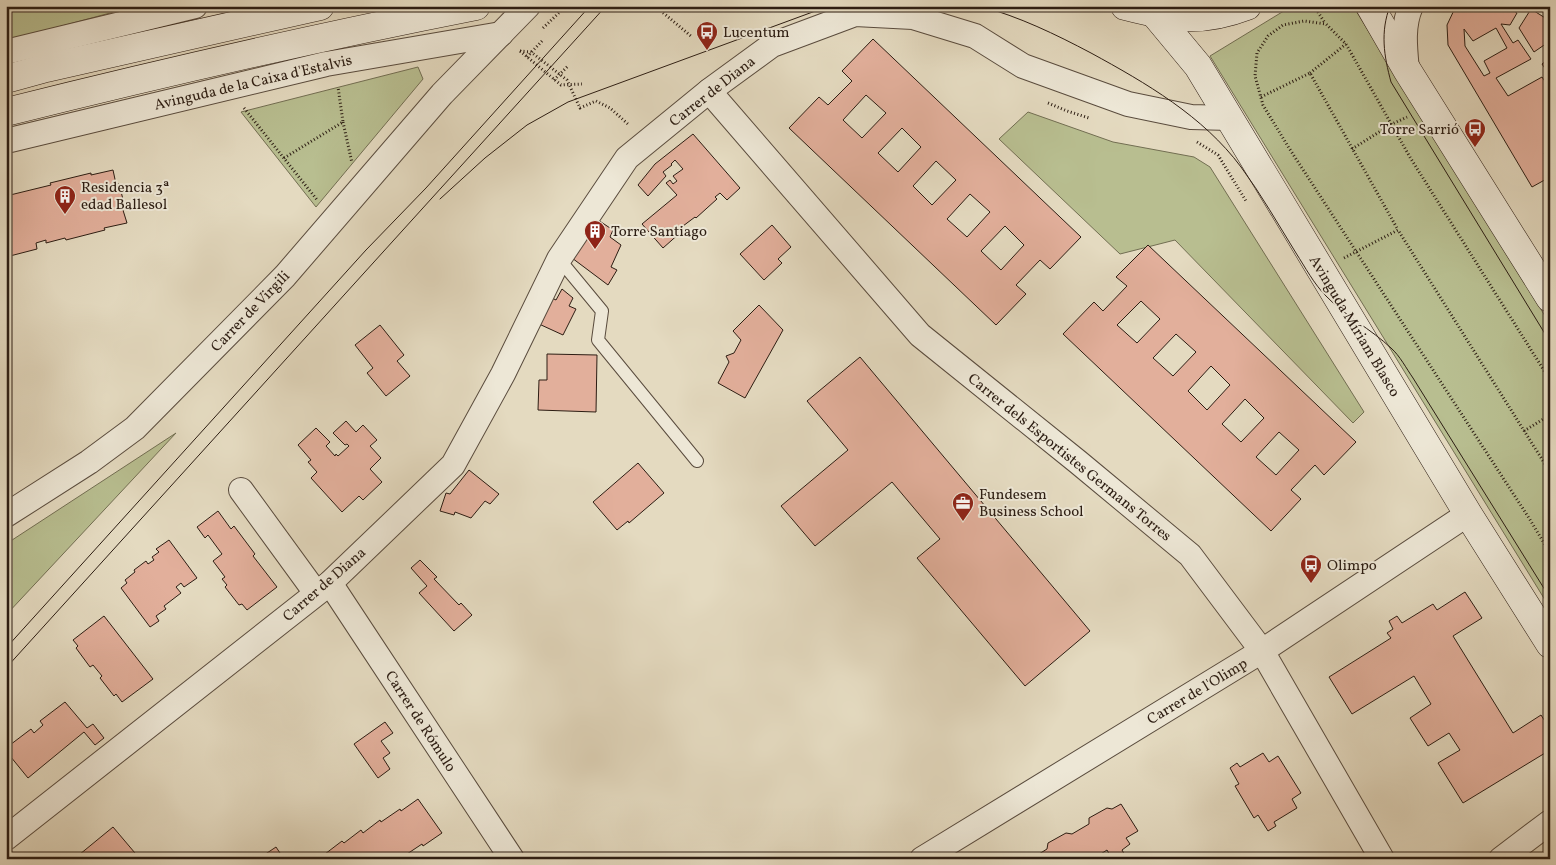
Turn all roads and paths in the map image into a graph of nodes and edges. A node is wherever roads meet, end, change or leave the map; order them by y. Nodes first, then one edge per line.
1 (195, 6) edge
2 (320, 6) edge
3 (476, 6) edge
4 (528, 6) edge
5 (655, 6) edge
6 (1126, 6) edge
7 (1247, 6) edge
8 (1314, 6) edge
9 (1370, 6) edge
10 (1411, 6) edge
11 (1154, 13) junction
12 (1326, 24) junction
13 (501, 34) junction
14 (692, 37) dead end
15 (542, 40) dead end
16 (449, 42) junction
17 (1346, 44) junction
18 (6, 52) edge
19 (531, 52) junction
20 (526, 57) junction
21 (568, 66) dead end
22 (1407, 70) junction
23 (464, 72) junction
24 (1310, 73) junction
25 (559, 75) junction
26 (6, 79) edge
27 (554, 80) junction
28 (569, 84) junction
29 (582, 84) dead end
30 (338, 87) dead end
31 (709, 91) junction
32 (1261, 97) junction
33 (1042, 100) dead end
34 (244, 108) dead end
35 (6, 112) edge
36 (1230, 118) junction
37 (1092, 119) dead end
38 (343, 122) junction
39 (1392, 124) junction
40 (6, 141) edge
41 (648, 141) junction
42 (1195, 141) dead end
43 (1352, 149) junction
44 (284, 158) junction
45 (352, 164) dead end
46 (320, 202) dead end
47 (1248, 203) dead end
48 (1398, 230) junction
49 (1356, 252) junction
50 (559, 259) junction
51 (1550, 298) edge
52 (1550, 380) edge
53 (1550, 415) edge
54 (1524, 431) junction
55 (697, 461) dead end
56 (1550, 472) edge
57 (241, 490) dead end
58 (1468, 514) junction
59 (6, 516) edge
60 (1550, 553) edge
61 (323, 588) junction
62 (1550, 644) edge
63 (1262, 651) junction
64 (1550, 822) edge
65 (6, 838) edge
66 (512, 859) edge
67 (922, 859) edge
68 (1382, 859) edge
69 (1501, 859) edge

1 - 18 street
2 - 26 street
3 - 35 street, Avinguda de la Caixa d'Estalvis
4 - 13 street, Carrer de Virgili
5 - 14 path
6 - 11 street
7 - 11 street
8 - 12 path
9 - 22 street
10 - 22 street
11 - 36 street, Avinguda Míriam Blasco
12 - 17 path
12 - 32 path
13 - 16 street, Avinguda de la Caixa d'Estalvis
13 - 23 street, Carrer de Virgili
15 - 19 path
16 - 23 street
16 - 40 street, Avinguda de la Caixa d'Estalvis
17 - 24 path
17 - 39 path
19 - 20 path
19 - 20 path
19 - 25 path
20 - 27 path
21 - 25 path
22 - 51 street
23 - 59 street, Carrer de Virgili
24 - 32 path
24 - 43 path
25 - 27 path
25 - 28 path
27 - 28 path
28 - 29 path
28 - 41 path
30 - 38 path
31 - 36 street, Carrer de Diana
31 - 41 street, Carrer de Diana
31 - 63 street, Carrer dels Esportistes Germans Torres
32 - 49 path
33 - 37 path
34 - 44 path
36 - 58 street, Avinguda Míriam Blasco
38 - 44 path
38 - 45 path
39 - 43 path
39 - 52 path
41 - 50 street, Carrer de Diana
42 - 47 path
43 - 48 path
44 - 46 path
48 - 49 path
48 - 54 path
49 - 60 path
50 - 55 lane
50 - 61 street, Carrer de Diana
53 - 54 path
54 - 56 path
57 - 61 street, Carrer de Rómulo
58 - 62 street, Avinguda Míriam Blasco
58 - 63 street, Carrer de l'Olimp
61 - 65 street, Carrer de Diana
61 - 66 street, Carrer de Rómulo
63 - 67 street, Carrer de l'Olimp
63 - 68 street, Carrer dels Esportistes Germans Torres
64 - 69 street

